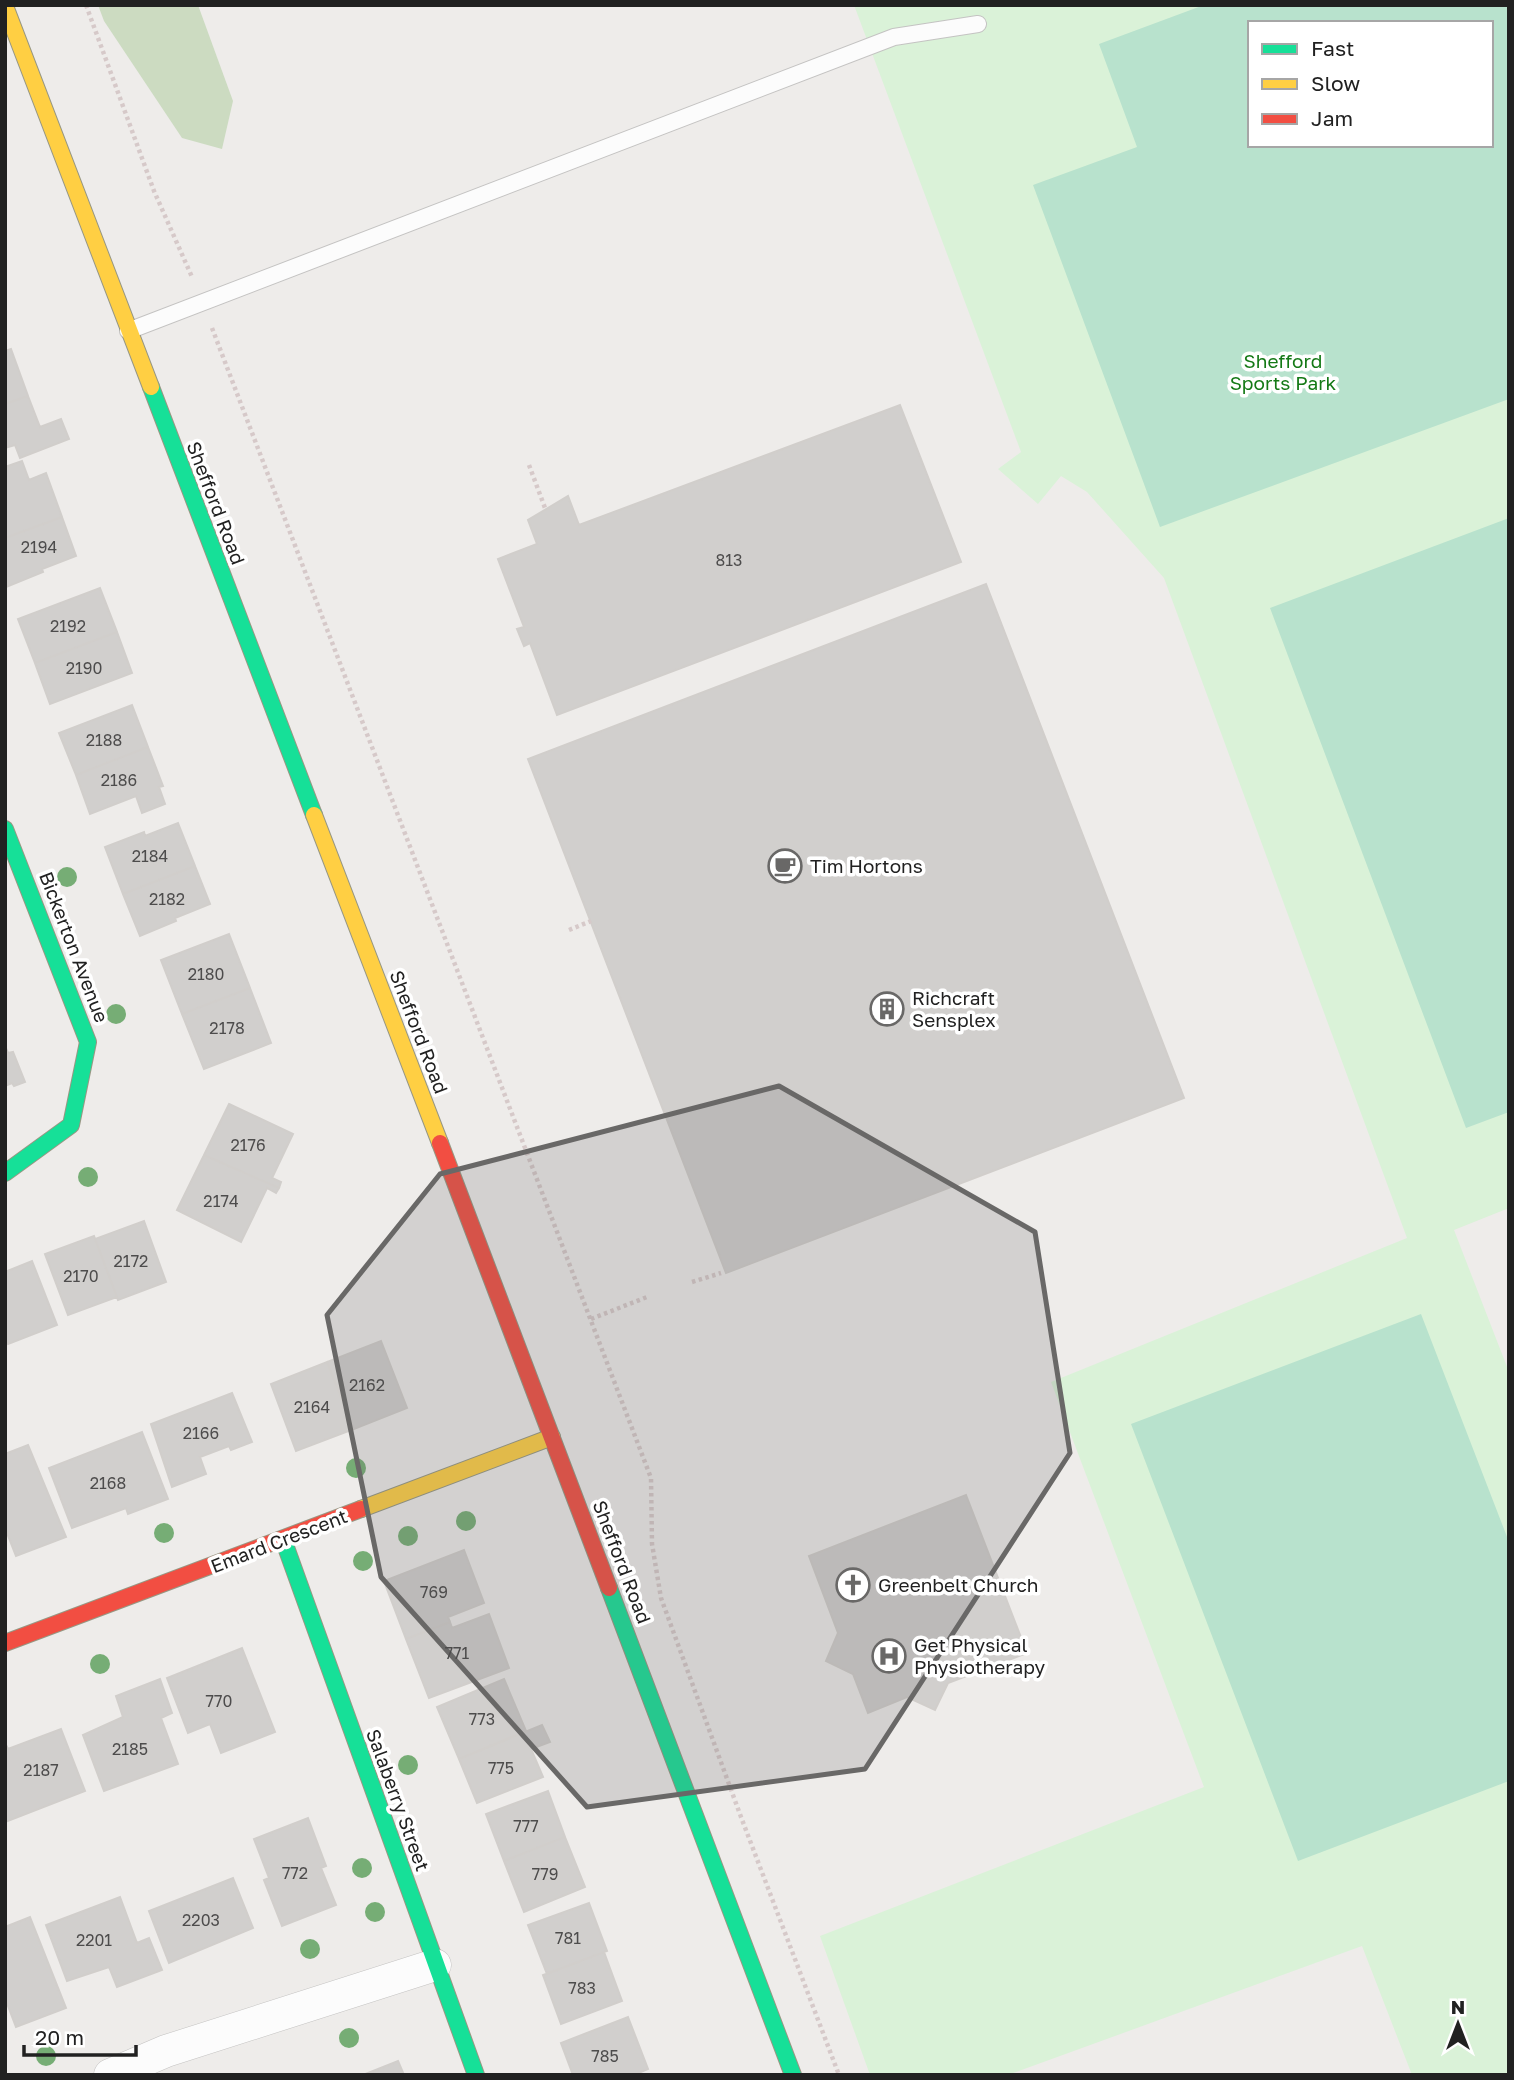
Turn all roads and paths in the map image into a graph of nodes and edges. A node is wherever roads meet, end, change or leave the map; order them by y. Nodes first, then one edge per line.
1 (86, 5) edge
2 (5, 6) edge
3 (978, 24) dead end
4 (202, 301) junction
5 (128, 331) junction
6 (529, 464) dead end
7 (545, 509) dead end
8 (5, 829) edge
9 (591, 921) dead end
10 (569, 930) dead end
11 (5, 1173) edge
12 (721, 1273) dead end
13 (692, 1282) dead end
14 (647, 1297) dead end
15 (591, 1319) junction
16 (552, 1437) junction
17 (284, 1539) junction
18 (5, 1643) edge
19 (435, 1965) junction
20 (110, 2075) edge
21 (476, 2075) edge
22 (793, 2075) edge
23 (839, 2075) edge

1 - 4 path
2 - 5 street, Shefford Road
3 - 4 lane
4 - 5 lane
4 - 15 path
5 - 16 street, Shefford Road
6 - 7 path
8 - 11 street, Bickerton Avenue
9 - 10 path
12 - 13 path
14 - 15 path
15 - 23 path
16 - 17 street, Emard Crescent
16 - 22 street, Shefford Road
17 - 18 street, Emard Crescent
17 - 19 street, Salaberry Street
19 - 20 street
19 - 21 street, Salaberry Street

